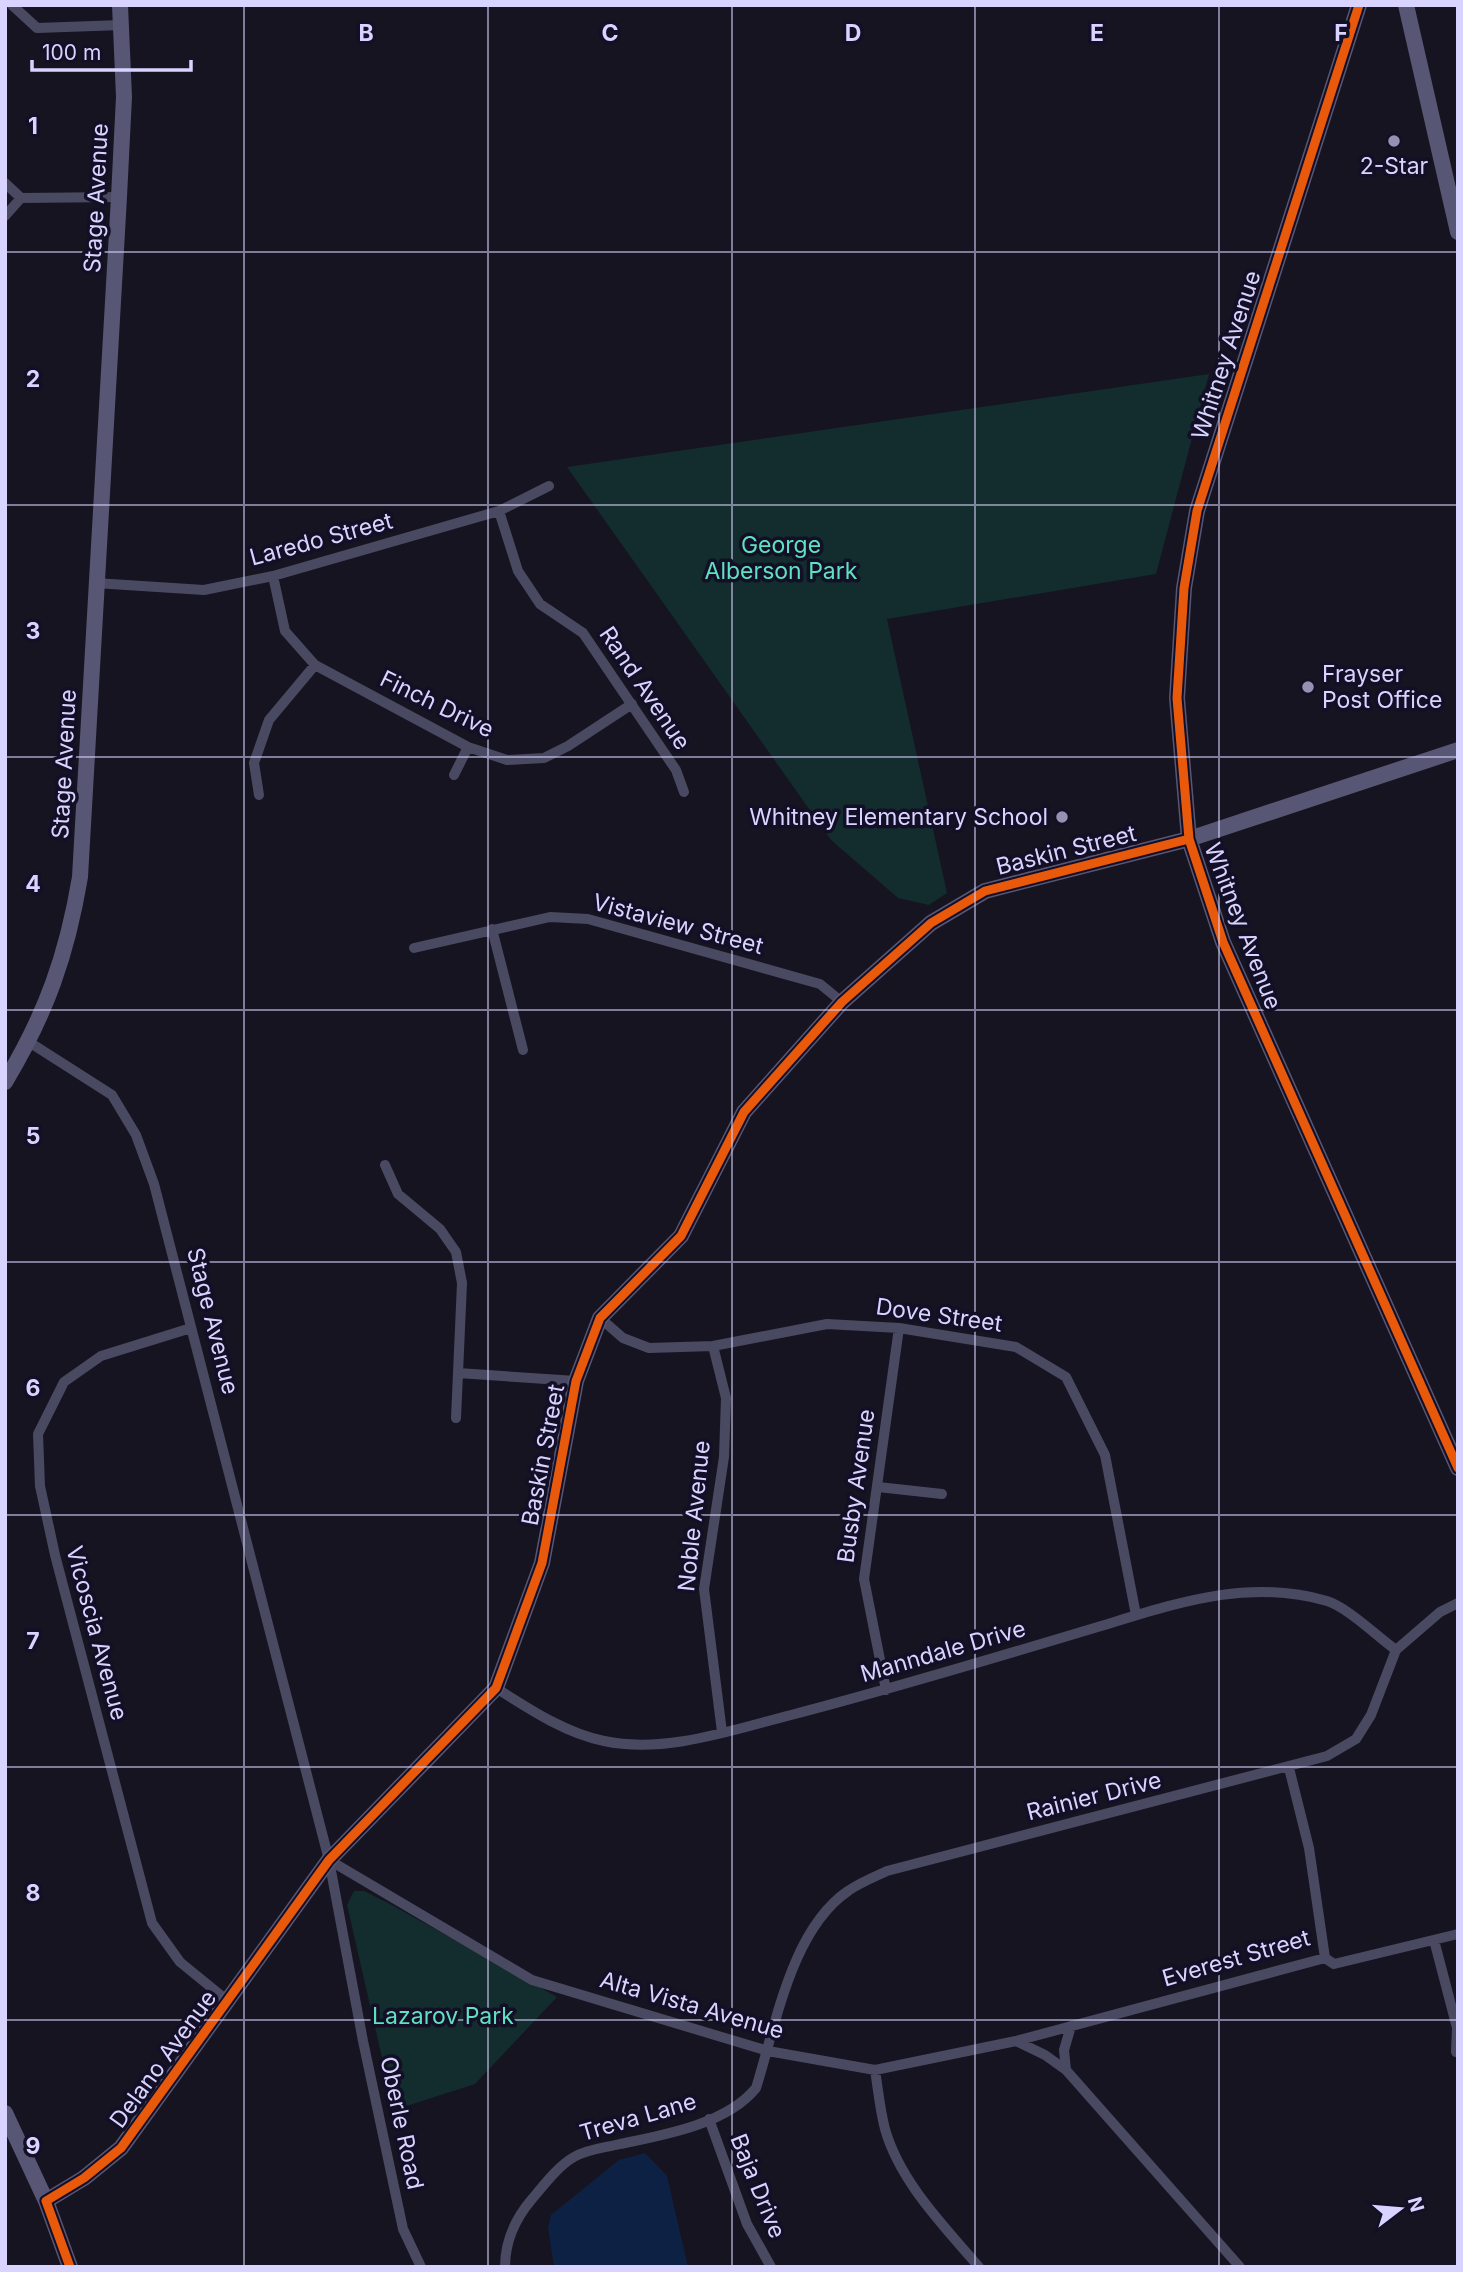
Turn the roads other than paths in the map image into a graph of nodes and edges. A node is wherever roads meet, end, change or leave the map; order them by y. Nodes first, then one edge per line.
1 (12, 5) edge
2 (120, 5) edge
3 (1359, 5) edge
4 (1406, 5) edge
5 (122, 25) junction
6 (5, 183) edge
7 (119, 197) junction
8 (21, 198) junction
9 (5, 216) edge
10 (1458, 232) edge
11 (549, 486) dead end
12 (499, 511) junction
13 (273, 576) junction
14 (96, 583) junction
15 (315, 665) junction
16 (632, 704) junction
17 (468, 747) junction
18 (1458, 750) edge
19 (454, 775) dead end
20 (684, 792) dead end
21 (259, 794) dead end
22 (1189, 839) junction
23 (492, 929) junction
24 (414, 948) dead end
25 (842, 1002) junction
26 (29, 1042) junction
27 (523, 1050) dead end
28 (5, 1082) edge
29 (385, 1165) dead end
30 (600, 1318) junction
31 (191, 1328) junction
32 (899, 1328) junction
33 (713, 1346) junction
34 (458, 1373) junction
35 (576, 1381) junction
36 (456, 1418) dead end
37 (1458, 1468) edge
38 (878, 1487) junction
39 (942, 1494) dead end
40 (1458, 1603) edge
41 (1136, 1615) junction
42 (1396, 1650) junction
43 (496, 1688) junction
44 (886, 1690) junction
45 (722, 1732) junction
46 (1289, 1768) junction
47 (329, 1860) junction
48 (1458, 1934) edge
49 (1434, 1940) junction
50 (1325, 1958) junction
51 (229, 2002) junction
52 (1071, 2026) junction
53 (1016, 2041) junction
54 (768, 2051) junction
55 (1456, 2052) dead end
56 (875, 2070) junction
57 (1066, 2070) junction
58 (5, 2113) edge
59 (709, 2119) junction
60 (46, 2201) junction
61 (70, 2267) edge
62 (421, 2267) edge
63 (505, 2267) edge
64 (771, 2267) edge
65 (979, 2267) edge
66 (1240, 2267) edge

1 - 5 street
2 - 5 main road, Stage Avenue
3 - 22 main road, Whitney Avenue
4 - 10 main road
5 - 7 main road, Stage Avenue
6 - 8 street
7 - 8 street
7 - 14 main road, Stage Avenue
8 - 9 street
11 - 12 street, Laredo Street
12 - 13 street, Laredo Street
12 - 16 street, Rand Avenue
13 - 14 street, Laredo Street
13 - 15 street, Finch Drive
14 - 26 main road, Stage Avenue
15 - 17 street, Finch Drive
15 - 21 street
16 - 17 street, Finch Drive
16 - 20 street, Rand Avenue
17 - 19 street
18 - 22 main road, Baskin Street
22 - 25 main road, Baskin Street
22 - 37 main road, Whitney Avenue
23 - 24 street, Vistaview Street
23 - 25 street, Vistaview Street
23 - 27 street
25 - 30 main road, Baskin Street
26 - 28 main road
26 - 31 street, Stage Avenue
29 - 34 street
30 - 33 street, Dove Street
30 - 35 main road, Baskin Street
31 - 47 street, Stage Avenue
31 - 51 street, Vicoscia Avenue
32 - 33 street, Dove Street
32 - 38 street, Busby Avenue
32 - 41 street, Dove Street
33 - 45 street, Noble Avenue
34 - 35 street
34 - 36 street
35 - 43 main road, Baskin Street
38 - 39 street
38 - 44 street, Busby Avenue
40 - 42 street, Rainier Drive
41 - 42 street, Manndale Drive
41 - 44 street, Manndale Drive
42 - 46 street, Rainier Drive
43 - 45 street, Manndale Drive
43 - 47 main road, Baskin Street
44 - 45 street, Manndale Drive
46 - 50 street, Everest Street
46 - 54 street, Rainier Drive
47 - 51 main road, Delano Avenue
47 - 54 street, Alta Vista Avenue
47 - 62 street, Oberle Road
48 - 49 street
49 - 50 street
49 - 55 street
50 - 52 street, Everest Street
51 - 60 main road, Delano Avenue
52 - 53 street, Everest Street
52 - 57 street
53 - 56 street, Alta Vista Avenue
53 - 57 street
54 - 56 street, Alta Vista Avenue
54 - 59 street, Treva Lane
56 - 65 street
57 - 66 street
58 - 60 main road
59 - 63 street, Treva Lane
59 - 64 street, Baja Drive
60 - 61 main road

